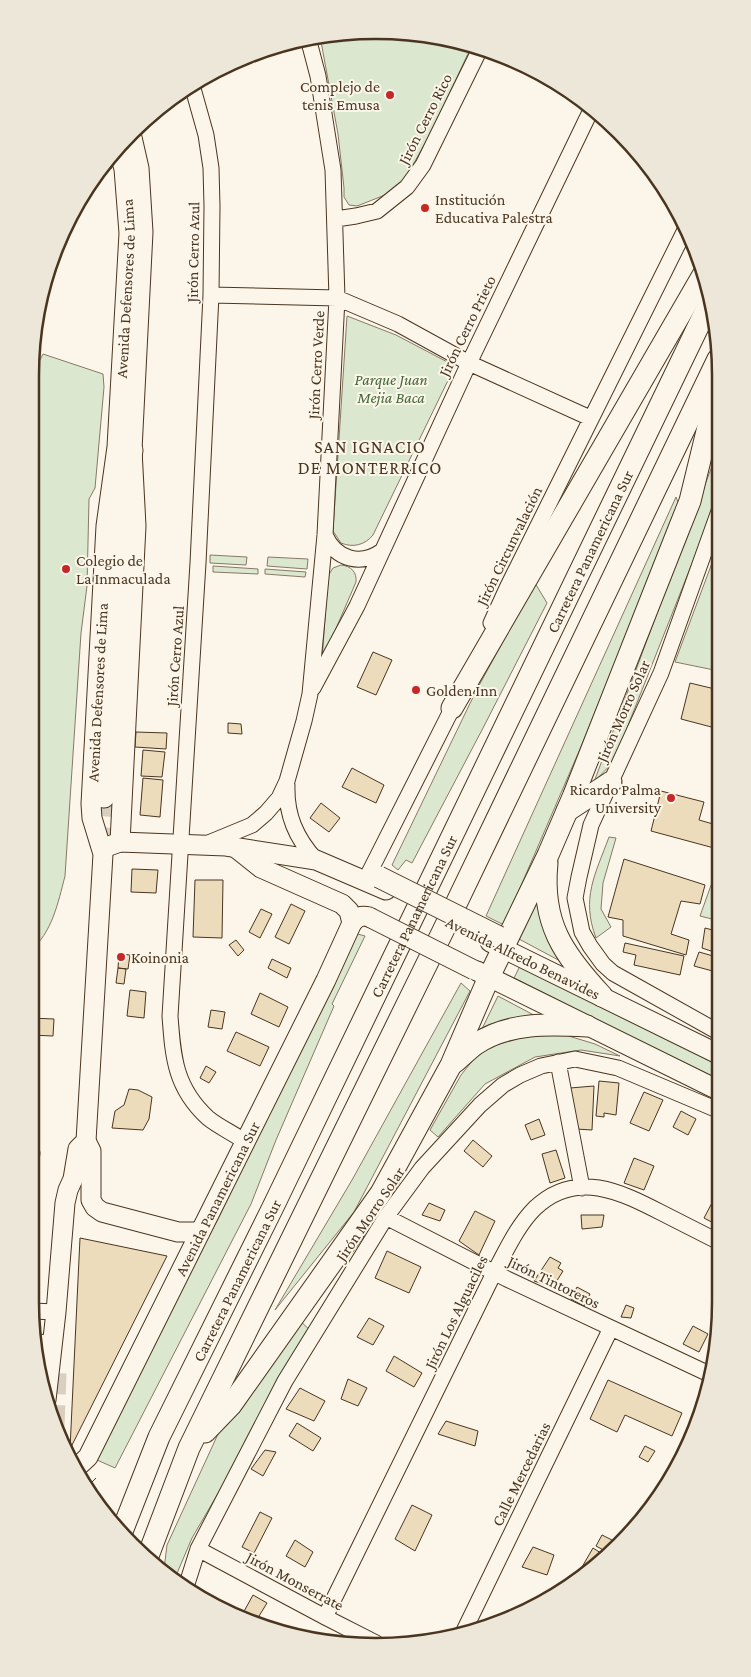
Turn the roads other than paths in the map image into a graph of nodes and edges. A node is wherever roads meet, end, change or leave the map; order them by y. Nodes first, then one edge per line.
1 (310, 45) edge
2 (477, 55) edge
3 (194, 92) edge
4 (589, 114) edge
5 (133, 142) edge
6 (120, 155) edge
7 (336, 219) junction
8 (682, 236) edge
9 (699, 282) edge
10 (211, 295) junction
11 (337, 298) junction
12 (706, 310) edge
13 (469, 363) junction
14 (712, 372) edge
15 (712, 410) edge
16 (590, 418) junction
17 (132, 450) junction
18 (712, 528) edge
19 (326, 535) junction
20 (382, 551) junction
21 (310, 694) junction
22 (452, 708) junction
23 (287, 781) junction
24 (611, 782) junction
25 (104, 797) tunnel mouth
26 (567, 811) junction
27 (120, 842) junction
28 (180, 844) junction
29 (202, 845) junction
30 (236, 848) junction
31 (103, 854) junction
32 (548, 855) junction
33 (316, 860) junction
34 (371, 880) junction
35 (313, 891) junction
36 (361, 920) junction
37 (500, 942) junction
38 (482, 974) junction
39 (602, 996) junction
40 (588, 1026) junction
41 (712, 1029) edge
42 (712, 1051) edge
43 (558, 1062) junction
44 (451, 1065) junction
45 (712, 1087) edge
46 (712, 1108) edge
47 (86, 1141) junction
48 (244, 1141) junction
49 (582, 1188) junction
50 (386, 1218) junction
51 (200, 1232) junction
52 (712, 1238) edge
53 (494, 1273) junction
54 (39, 1311) edge
55 (56, 1312) junction
56 (611, 1328) junction
57 (44, 1342) edge
58 (45, 1366) tunnel mouth
59 (705, 1372) edge
60 (189, 1448) junction
61 (81, 1464) edge
62 (125, 1527) edge
63 (198, 1548) junction
64 (151, 1552) edge
65 (188, 1581) edge
66 (325, 1617) junction
67 (466, 1626) edge
68 (366, 1638) edge

1 - 7 street, Jirón Cerro Verde
2 - 7 street, Jirón Cerro Rico
3 - 10 street, Jirón Cerro Azul
4 - 13 street, Jirón Cerro Prieto
5 - 17 main road, Avenida Defensores de Lima
6 - 31 main road, Avenida Defensores de Lima
7 - 11 street, Jirón Cerro Verde
8 - 16 street, Jirón Circunvalación
9 - 22 highway
10 - 11 street
10 - 28 street, Jirón Cerro Azul
11 - 13 street
11 - 19 street, Jirón Cerro Verde
12 - 62 highway, Carretera Panamericana Sur
13 - 16 street
13 - 20 street, Jirón Cerro Prieto
14 - 60 highway, Carretera Panamericana Sur
15 - 26 highway
16 - 22 street, Jirón Circunvalación
17 - 25 highway
17 - 27 main road, Avenida Defensores de Lima
18 - 24 street, Jirón Morro Solar
19 - 20 street
19 - 21 street, Jirón Cerro Verde
20 - 21 street, Jirón Cerro Prieto
21 - 23 street, Jirón Cerro Verde
22 - 34 street, Jirón Circunvalación
23 - 29 street, Jirón Cerro Verde
23 - 33 street, Jirón Cerro Verde
24 - 26 highway
24 - 41 street, Jirón Morro Solar
26 - 32 highway
27 - 28 main road
27 - 31 main road
28 - 29 main road
28 - 48 street, Jirón Cerro Azul
29 - 30 main road
30 - 33 main road
30 - 35 main road
31 - 47 main road, Avenida Defensores de Lima
32 - 37 highway
32 - 39 highway
33 - 34 main road
34 - 35 main road
34 - 37 highway, bridge
35 - 36 main road
36 - 38 main road, Avenida Alfredo Benavides, bridge
36 - 48 main road, Avenida Panamericana Sur
37 - 38 highway
37 - 39 main road, Avenida Alfredo Benavides
38 - 40 main road, Avenida Alfredo Benavides
38 - 44 highway
39 - 42 main road, Avenida Alfredo Benavides
40 - 44 highway
40 - 45 main road, Avenida Alfredo Benavides
43 - 46 street, Jirón Morro Solar
43 - 49 street
43 - 50 street, Jirón Morro Solar
44 - 60 highway
47 - 51 main road
47 - 55 main road, Avenida Defensores de Lima
48 - 51 main road, Avenida Panamericana Sur
49 - 52 street, Jirón Los Alguaciles
49 - 53 street, Jirón Los Alguaciles
50 - 53 street, Jirón Tintoreros
50 - 63 street, Jirón Morro Solar
51 - 61 main road, Avenida Panamericana Sur
53 - 56 street, Jirón Tintoreros
53 - 66 street, Jirón Los Alguaciles
54 - 55 street
55 - 57 main road, Avenida Defensores de Lima
56 - 59 street, Jirón Tintoreros
56 - 67 street, Calle Mercedarias
57 - 58 main road, Avenida Defensores de Lima
60 - 64 highway, Carretera Panamericana Sur
63 - 65 street, Jirón Morro Solar
63 - 66 street, Jirón Monserrate
66 - 68 street, Jirón Monserrate

